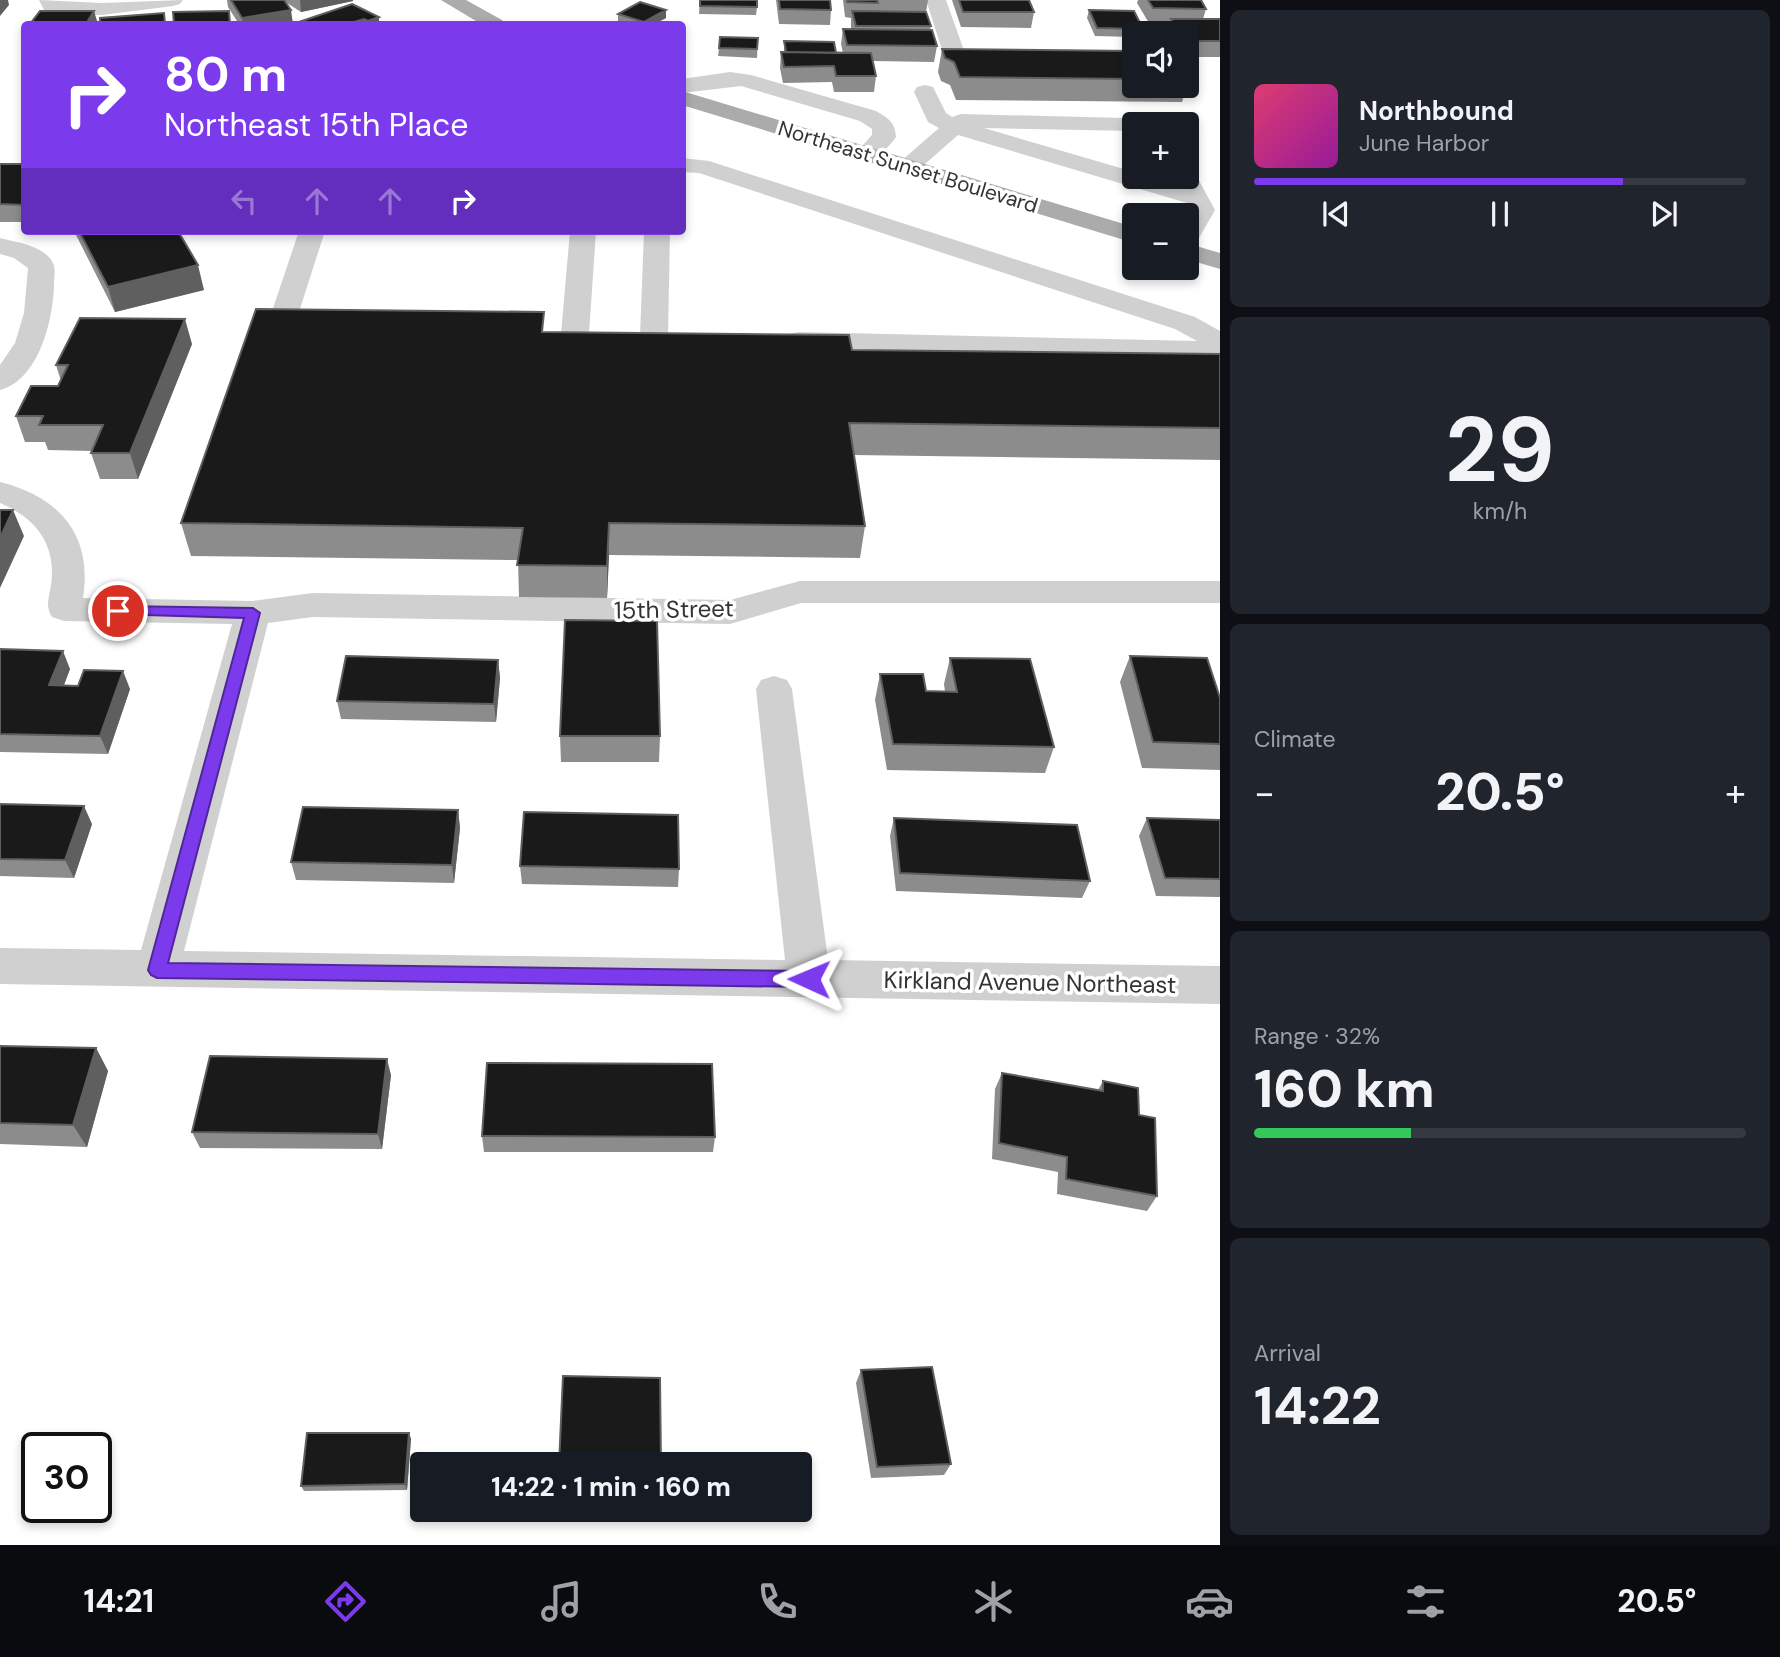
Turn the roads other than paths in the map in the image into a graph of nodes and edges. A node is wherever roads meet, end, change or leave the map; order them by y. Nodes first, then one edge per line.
1 (173, 0) edge
2 (451, 0) edge
3 (936, 0) edge
4 (50, 4) edge
5 (490, 21) edge
6 (957, 62) edge
7 (686, 85) edge
8 (925, 92) dead end
9 (686, 99) edge
10 (1122, 123) edge
11 (955, 127) junction
12 (867, 154) junction
13 (686, 165) edge
14 (908, 167) junction
15 (1122, 170) edge
16 (1192, 189) edge
17 (1199, 217) edge
18 (1122, 231) edge
19 (311, 235) edge
20 (584, 235) edge
21 (655, 235) edge
22 (0, 246) edge
23 (1199, 255) edge
24 (1220, 261) edge
25 (344, 327) edge
26 (771, 339) edge
27 (1220, 342) edge
28 (1220, 350) edge
29 (0, 381) edge
30 (0, 492) edge
31 (1220, 592) edge
32 (253, 613) junction
33 (774, 689) dead end
34 (0, 965) edge
35 (157, 970) junction
36 (809, 979) junction
37 (1220, 985) edge

1 - 4 street
2 - 5 main road
3 - 6 street
7 - 12 street
8 - 11 street
9 - 12 main road, Northeast Sunset Boulevard
10 - 11 street
11 - 14 street
11 - 15 street
12 - 14 main road, Northeast Sunset Boulevard
13 - 27 street
14 - 18 main road, Northeast Sunset Boulevard
16 - 17 street
19 - 25 street
20 - 21 street
22 - 29 street
23 - 24 main road
26 - 28 street
30 - 32 street, 15th Street
31 - 32 street, 15th Street
32 - 35 street
33 - 36 street
34 - 35 street, Kirkland Avenue Northeast
35 - 36 street, Kirkland Avenue Northeast
36 - 37 street, Kirkland Avenue Northeast

